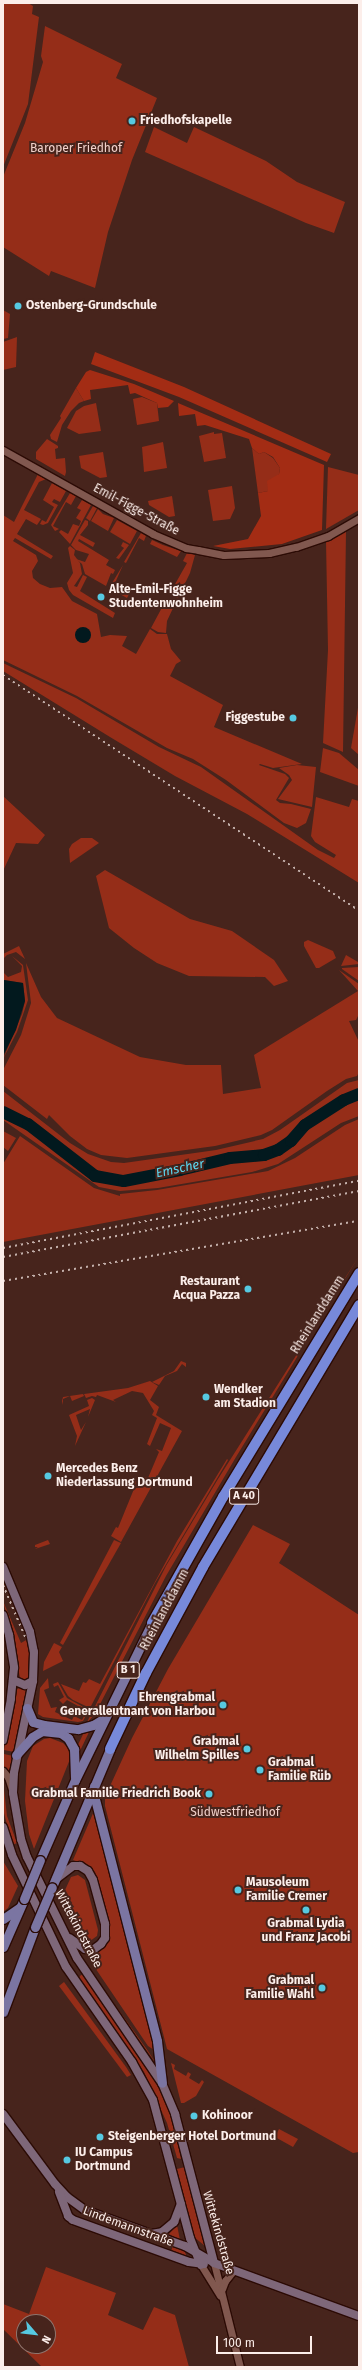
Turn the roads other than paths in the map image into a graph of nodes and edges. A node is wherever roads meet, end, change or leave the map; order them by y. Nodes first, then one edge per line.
1 (3, 450) edge
2 (359, 518) edge
3 (359, 1273) edge
4 (359, 1305) edge
5 (3, 1567) edge
6 (3, 1615) edge
7 (152, 1623) joint
8 (13, 1680) junction
9 (33, 1681) junction
10 (27, 1708) junction
11 (105, 1716) junction
12 (3, 1740) edge
13 (110, 1749) joint
14 (16, 1755) junction
15 (3, 1771) edge
16 (75, 1780) junction
17 (94, 1786) junction
18 (13, 1793) junction
19 (3, 1827) edge
20 (54, 1883) junction
21 (22, 1903) junction
22 (3, 1919) edge
23 (64, 1933) junction
24 (3, 1947) edge
25 (77, 1958) junction
26 (66, 1967) junction
27 (3, 2012) edge
28 (162, 2083) junction
29 (3, 2114) edge
30 (187, 2161) junction
31 (170, 2162) junction
32 (55, 2184) junction
33 (181, 2203) junction
34 (79, 2206) junction
35 (68, 2216) junction
36 (151, 2234) junction
37 (195, 2251) junction
38 (214, 2263) junction
39 (201, 2265) junction
40 (234, 2270) junction
41 (222, 2290) junction
42 (226, 2309) junction
43 (359, 2316) edge
44 (240, 2367) edge

1 - 2 street, Emil-Figge-Straße
3 - 7 highway, Rheinlanddamm / A 40
4 - 13 highway, Rheinlanddamm / A 40
5 - 9 main road, Wittekindstraße
6 - 8 main road
7 - 11 main road, Rheinlanddamm / B 1
8 - 9 main road
8 - 12 main road
9 - 10 main road, Wittekindstraße
10 - 11 main road
10 - 14 main road, Wittekindstraße
11 - 16 main road, Rheinlanddamm / B 1
13 - 17 main road, Rheinlanddamm
14 - 16 main road, B 1
14 - 18 main road, Wittekindstraße
15 - 18 street
16 - 21 main road, Rheinlanddamm / B 1, bridge
17 - 20 main road, Rheinlanddamm
17 - 28 main road
18 - 23 main road, Wittekindstraße
19 - 26 main road, Wittekindstraße
20 - 23 main road
20 - 27 main road, Rheinlanddamm, bridge
21 - 22 main road
21 - 24 main road, Rheinlanddamm / B 1
23 - 25 main road, Wittekindstraße
25 - 26 main road
25 - 28 main road, Wittekindstraße
26 - 31 main road, Wittekindstraße
28 - 30 main road, Wittekindstraße
29 - 32 main road, Lindemannstraße
30 - 31 main road
30 - 38 main road, Wittekindstraße
31 - 33 main road, Wittekindstraße
32 - 34 main road, Lindemannstraße
32 - 35 main road, Lindemannstraße
33 - 36 main road
33 - 37 main road, Wittekindstraße
34 - 35 main road
34 - 36 main road, Lindemannstraße
35 - 39 main road, Lindemannstraße
36 - 37 main road, Lindemannstraße
37 - 38 main road, Lindemannstraße
37 - 39 main road, Wittekindstraße
38 - 39 main road, Lindemannstraße
38 - 40 main road, Lindemannstraße
38 - 41 street, Wittekindstraße
39 - 42 street, Wittekindstraße
40 - 41 street
40 - 43 main road, Lindemannstraße
41 - 42 street, Wittekindstraße
42 - 44 street, Wittekindstraße

